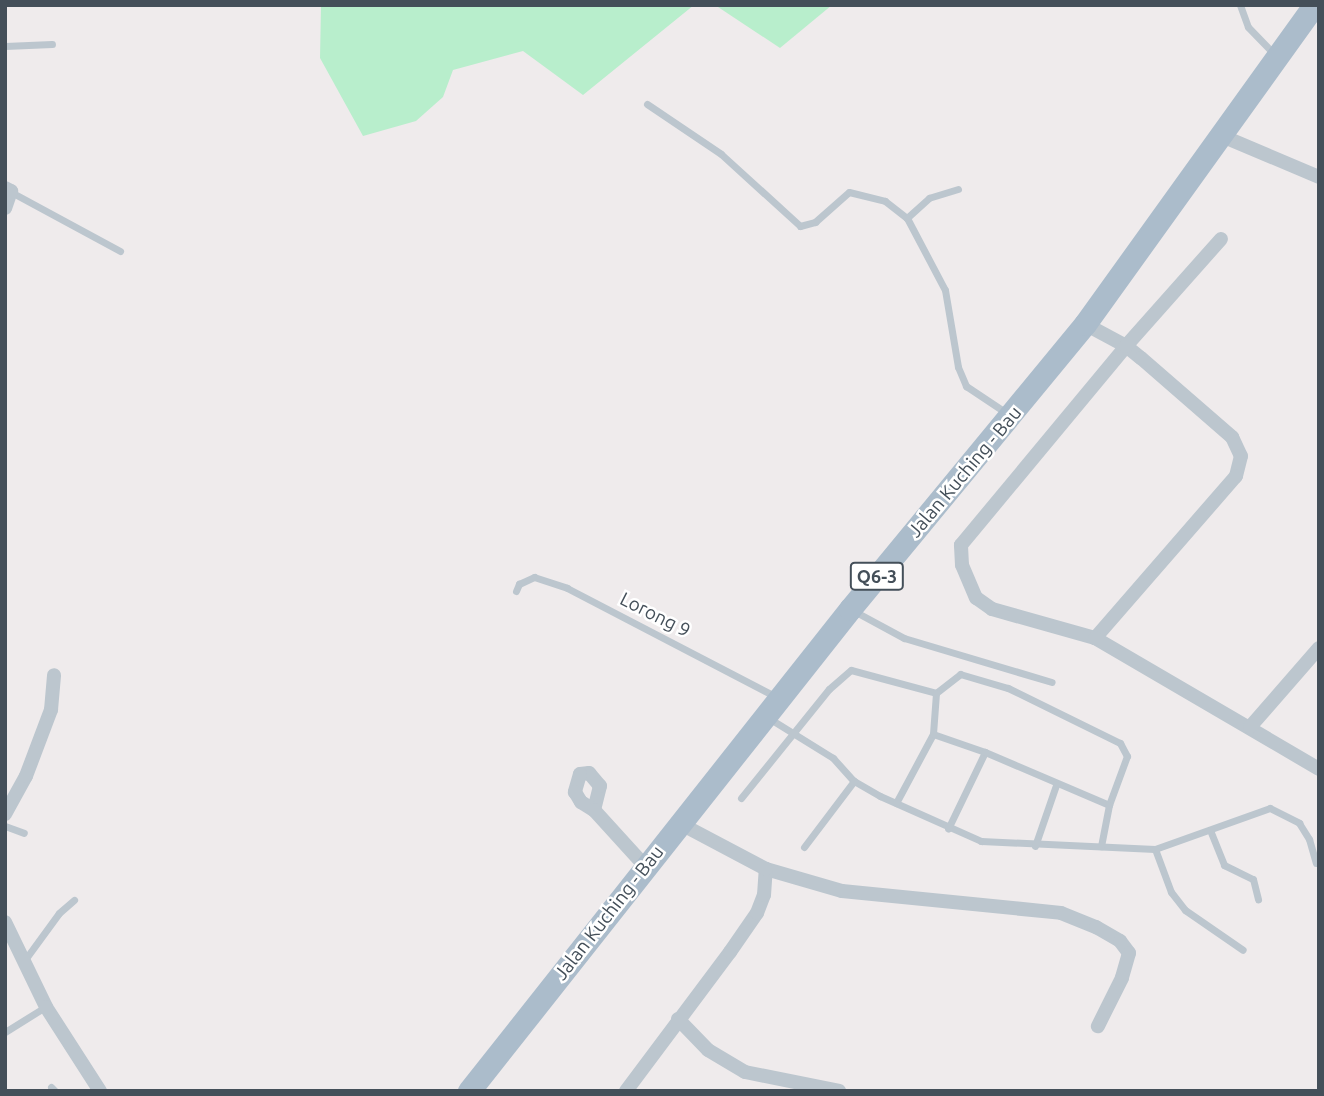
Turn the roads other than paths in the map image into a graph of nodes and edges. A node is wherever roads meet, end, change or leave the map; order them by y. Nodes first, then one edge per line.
1 (1240, 5) edge
2 (1314, 5) edge
3 (52, 44) dead end
4 (5, 46) edge
5 (1278, 56) junction
6 (647, 104) dead end
7 (1222, 136) junction
8 (1319, 177) edge
9 (958, 189) dead end
10 (8, 190) edge
11 (5, 208) edge
12 (907, 218) junction
13 (1221, 239) dead end
14 (120, 251) dead end
15 (1085, 324) junction
16 (1126, 346) junction
17 (1012, 416) junction
18 (516, 592) dead end
19 (850, 609) junction
20 (1095, 638) junction
21 (1319, 648) edge
22 (54, 675) dead end
23 (1052, 682) dead end
24 (936, 693) junction
25 (773, 707) junction
26 (1250, 727) junction
27 (793, 734) junction
28 (933, 734) junction
29 (985, 752) junction
30 (1319, 769) edge
31 (855, 780) junction
32 (1056, 785) junction
33 (741, 798) dead end
34 (896, 803) junction
35 (1109, 805) junction
36 (594, 810) dead end
37 (5, 814) edge
38 (681, 824) junction
39 (5, 826) edge
40 (948, 829) junction
41 (1210, 830) junction
42 (24, 833) dead end
43 (1035, 846) junction
44 (1101, 846) junction
45 (804, 847) dead end
46 (1155, 849) junction
47 (1316, 863) dead end
48 (645, 866) junction
49 (766, 869) junction
50 (1258, 899) dead end
51 (74, 900) dead end
52 (6, 927) edge
53 (1243, 950) dead end
54 (24, 961) junction
55 (46, 1007) junction
56 (678, 1019) junction
57 (1097, 1026) dead end
58 (5, 1032) edge
59 (773, 1086) edge
60 (100, 1091) edge
61 (469, 1091) edge
62 (626, 1091) edge
63 (839, 1091) edge

1 - 5 lane
2 - 5 main road, Jalan Kuching - Bau / Q6-3
3 - 4 lane
5 - 7 main road, Jalan Kuching - Bau / Q6-3
6 - 12 lane
7 - 8 street
7 - 15 main road, Jalan Kuching - Bau / Q6-3
9 - 12 lane
10 - 11 street
10 - 14 lane
12 - 17 lane
13 - 16 street
15 - 16 street
15 - 17 main road, Jalan Kuching - Bau / Q6-3
16 - 20 street
16 - 20 street
17 - 19 main road, Jalan Kuching - Bau / Q6-3
18 - 25 lane, Lorong 9
19 - 23 lane
19 - 25 main road, Jalan Kuching - Bau / Q6-3
20 - 26 street
21 - 26 street
22 - 37 street
24 - 27 lane
24 - 28 lane
24 - 35 lane
25 - 27 lane
25 - 38 main road, Jalan Kuching - Bau / Q6-3
26 - 30 street
27 - 31 lane
27 - 33 lane
28 - 29 lane
28 - 34 lane
29 - 32 lane
29 - 40 lane
31 - 34 lane
31 - 45 lane
32 - 35 lane
32 - 43 lane
34 - 40 lane
35 - 44 lane
36 - 48 street
38 - 48 main road, Jalan Kuching - Bau / Q6-3
38 - 49 street
39 - 42 lane
40 - 43 lane
41 - 46 lane
41 - 47 lane
41 - 50 lane
43 - 44 lane
44 - 46 lane
46 - 53 lane
48 - 61 main road, Jalan Kuching - Bau / Q6-3
49 - 56 street
49 - 57 street
51 - 54 lane
52 - 54 street
54 - 55 street
55 - 58 lane
55 - 60 street
56 - 59 street
56 - 62 street
59 - 63 street

